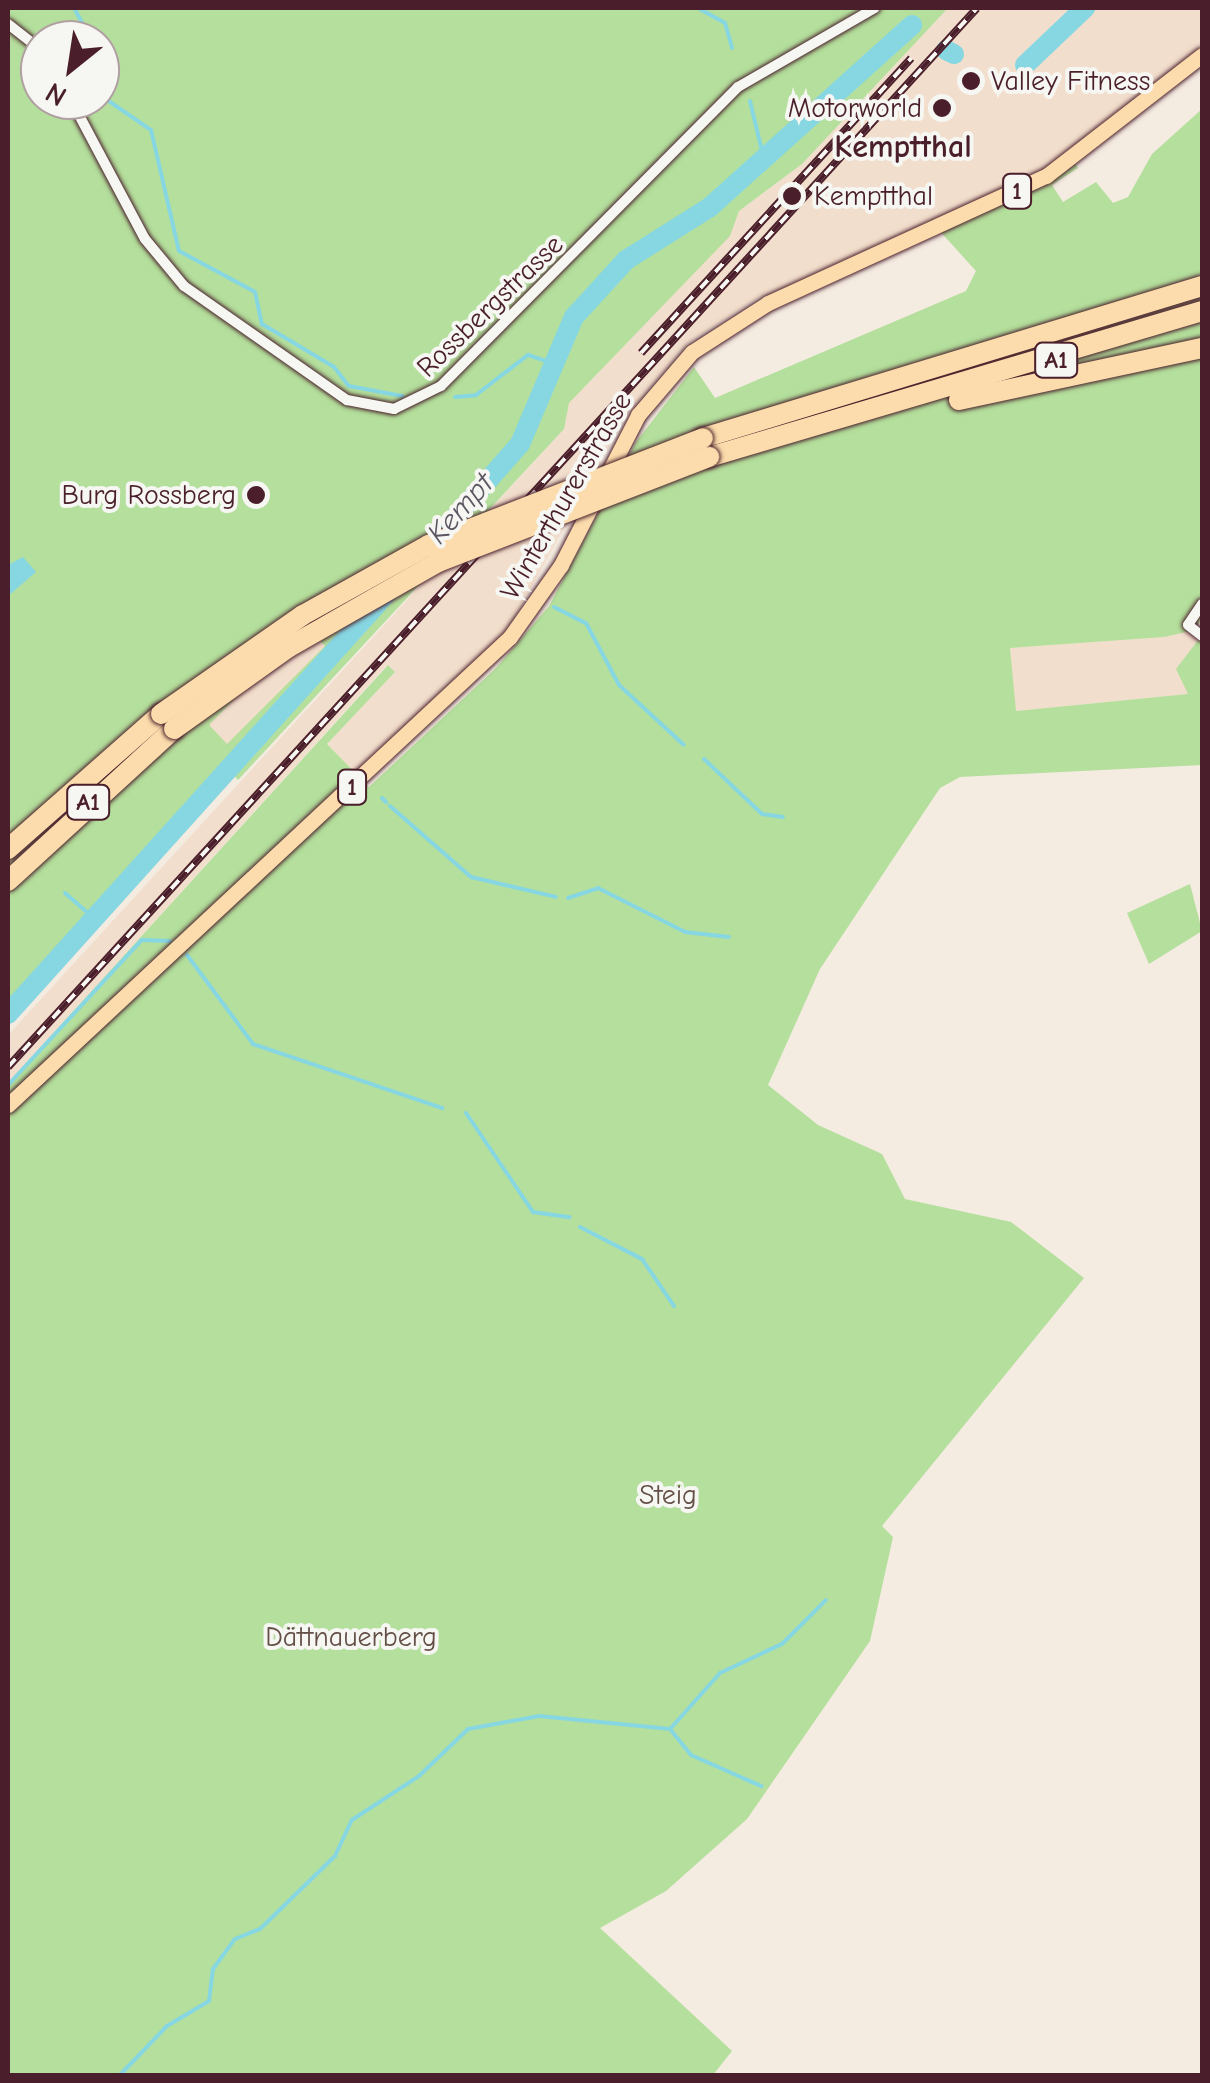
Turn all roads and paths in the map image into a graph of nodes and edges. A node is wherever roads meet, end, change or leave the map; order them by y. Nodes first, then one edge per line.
1 (875, 8) edge
2 (1202, 55) edge
3 (82, 120) edge
4 (1202, 286) edge
5 (1202, 311) edge
6 (1202, 348) edge
7 (908, 404) junction
8 (706, 447) junction
9 (1202, 604) edge
10 (1202, 636) edge
11 (167, 722) junction
12 (8, 849) edge
13 (8, 881) edge
14 (8, 1105) edge

1 - 3 street, Rossbergstrasse
2 - 14 main road, Winterthurerstrasse / 1
4 - 8 highway, A1
5 - 7 highway, A1
6 - 7 highway
7 - 8 highway, A1
8 - 11 highway, A1, bridge
9 - 10 street
11 - 12 highway, A1
11 - 13 highway, A1

